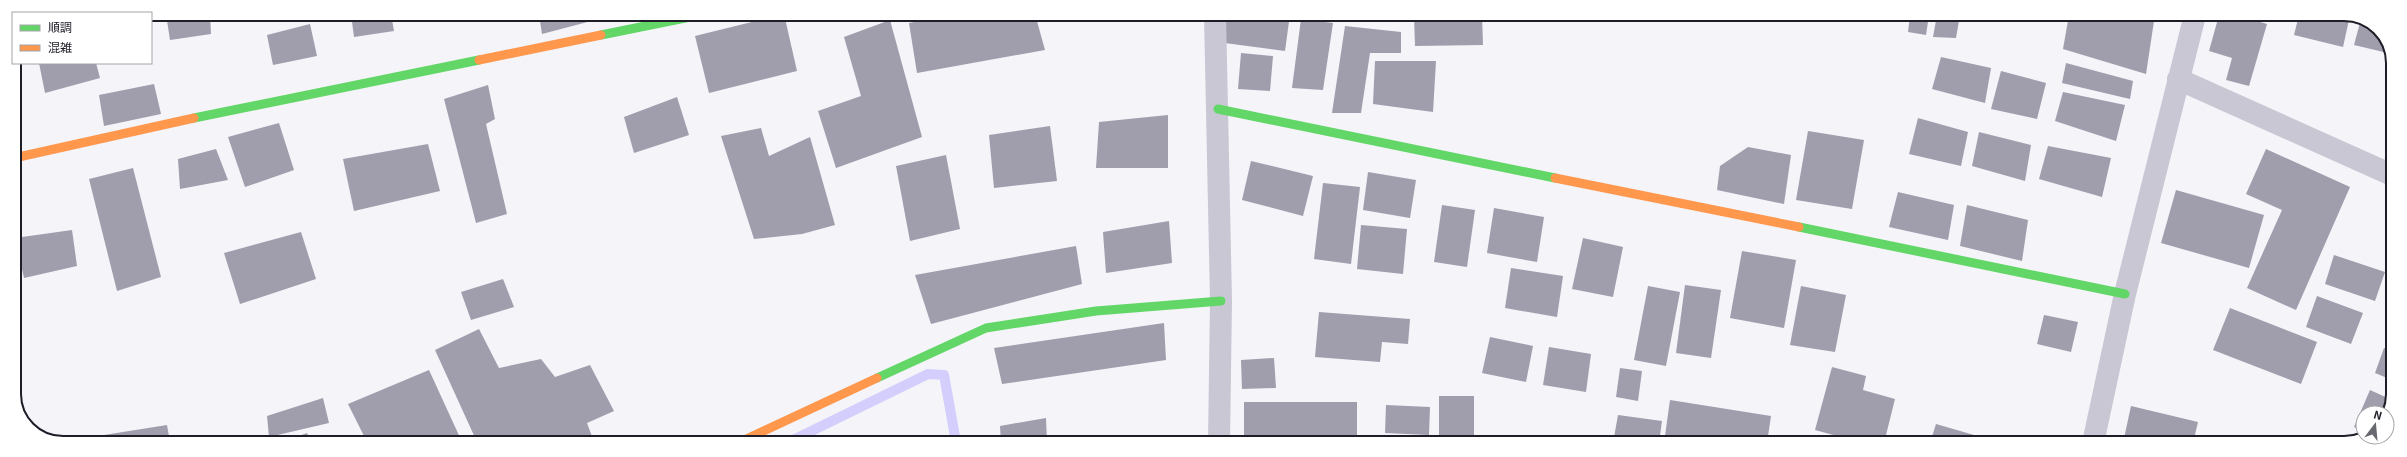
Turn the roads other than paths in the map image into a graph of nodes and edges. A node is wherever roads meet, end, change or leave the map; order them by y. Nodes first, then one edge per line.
1 (671, 21) edge
2 (1215, 21) edge
3 (2193, 21) edge
4 (2178, 79) junction
5 (1218, 109) junction
6 (21, 156) edge
7 (2386, 172) edge
8 (2126, 294) junction
9 (1221, 301) junction
10 (753, 436) edge
11 (1218, 436) edge
12 (2095, 436) edge

1 - 6 street
2 - 5 street
3 - 4 street
4 - 7 street
4 - 8 street
5 - 8 street
5 - 9 street
8 - 12 street
9 - 10 street
9 - 11 street

